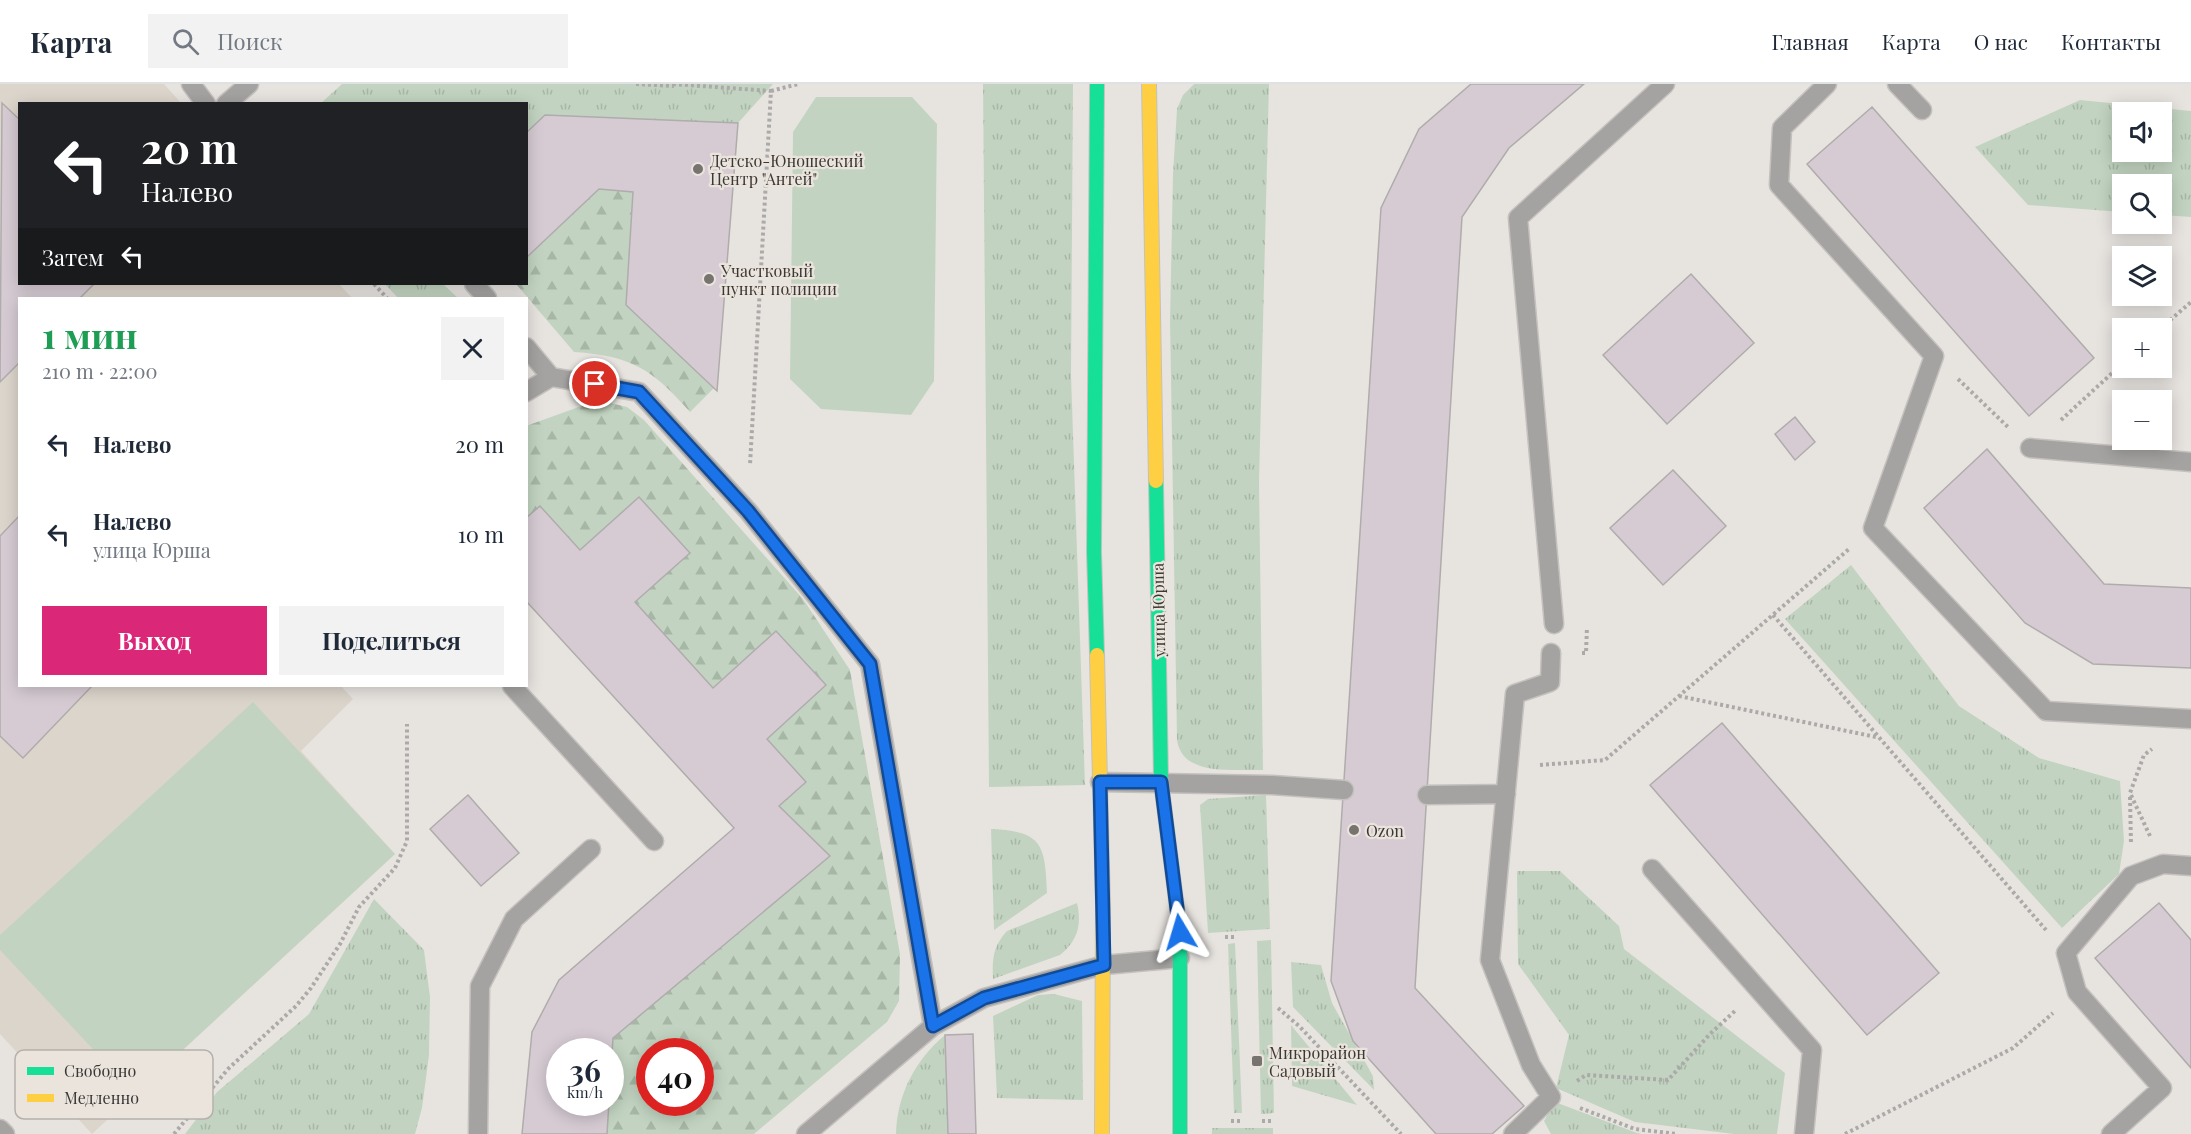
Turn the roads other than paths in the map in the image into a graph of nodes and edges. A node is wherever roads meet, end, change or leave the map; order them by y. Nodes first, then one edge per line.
1 (190, 84) edge
2 (249, 84) edge
3 (1096, 84) edge
4 (1149, 84) edge
5 (1665, 84) edge
6 (1827, 84) edge
7 (1897, 84) edge
8 (204, 102) edge
9 (228, 102) edge
10 (1922, 110) dead end
11 (475, 285) edge
12 (486, 297) edge
13 (528, 349) edge
14 (552, 377) junction
15 (528, 391) edge
16 (2030, 448) road end
17 (2191, 462) edge
18 (1554, 624) dead end
19 (1551, 652) dead end
20 (513, 687) edge
21 (2191, 719) edge
22 (1100, 782) junction
23 (1161, 782) junction
24 (1344, 790) dead end
25 (1506, 794) junction
26 (1427, 795) dead end
27 (654, 841) dead end
28 (591, 849) dead end
29 (2191, 866) edge
30 (1652, 868) dead end
31 (1180, 958) junction
32 (1104, 965) junction
33 (933, 1026) junction
34 (0, 1129) edge
35 (5, 1134) edge
36 (478, 1134) edge
37 (806, 1134) edge
38 (1102, 1134) edge
39 (1180, 1134) edge
40 (1513, 1134) edge
41 (1804, 1134) edge
42 (2111, 1134) edge

1 - 8 lane
2 - 9 lane
3 - 22 street
4 - 23 street, улица Юрша
5 - 18 lane
6 - 21 lane
7 - 10 lane
11 - 12 lane
13 - 14 lane
14 - 15 lane
14 - 33 lane
16 - 17 lane
19 - 25 lane
20 - 27 lane
22 - 23 lane
22 - 32 street
23 - 24 lane
23 - 31 street, улица Юрша
25 - 26 lane
25 - 40 lane
28 - 36 lane
29 - 42 lane
30 - 41 lane
31 - 32 lane
31 - 39 street, улица Юрша
32 - 33 lane
32 - 38 street
33 - 37 lane
34 - 35 lane

